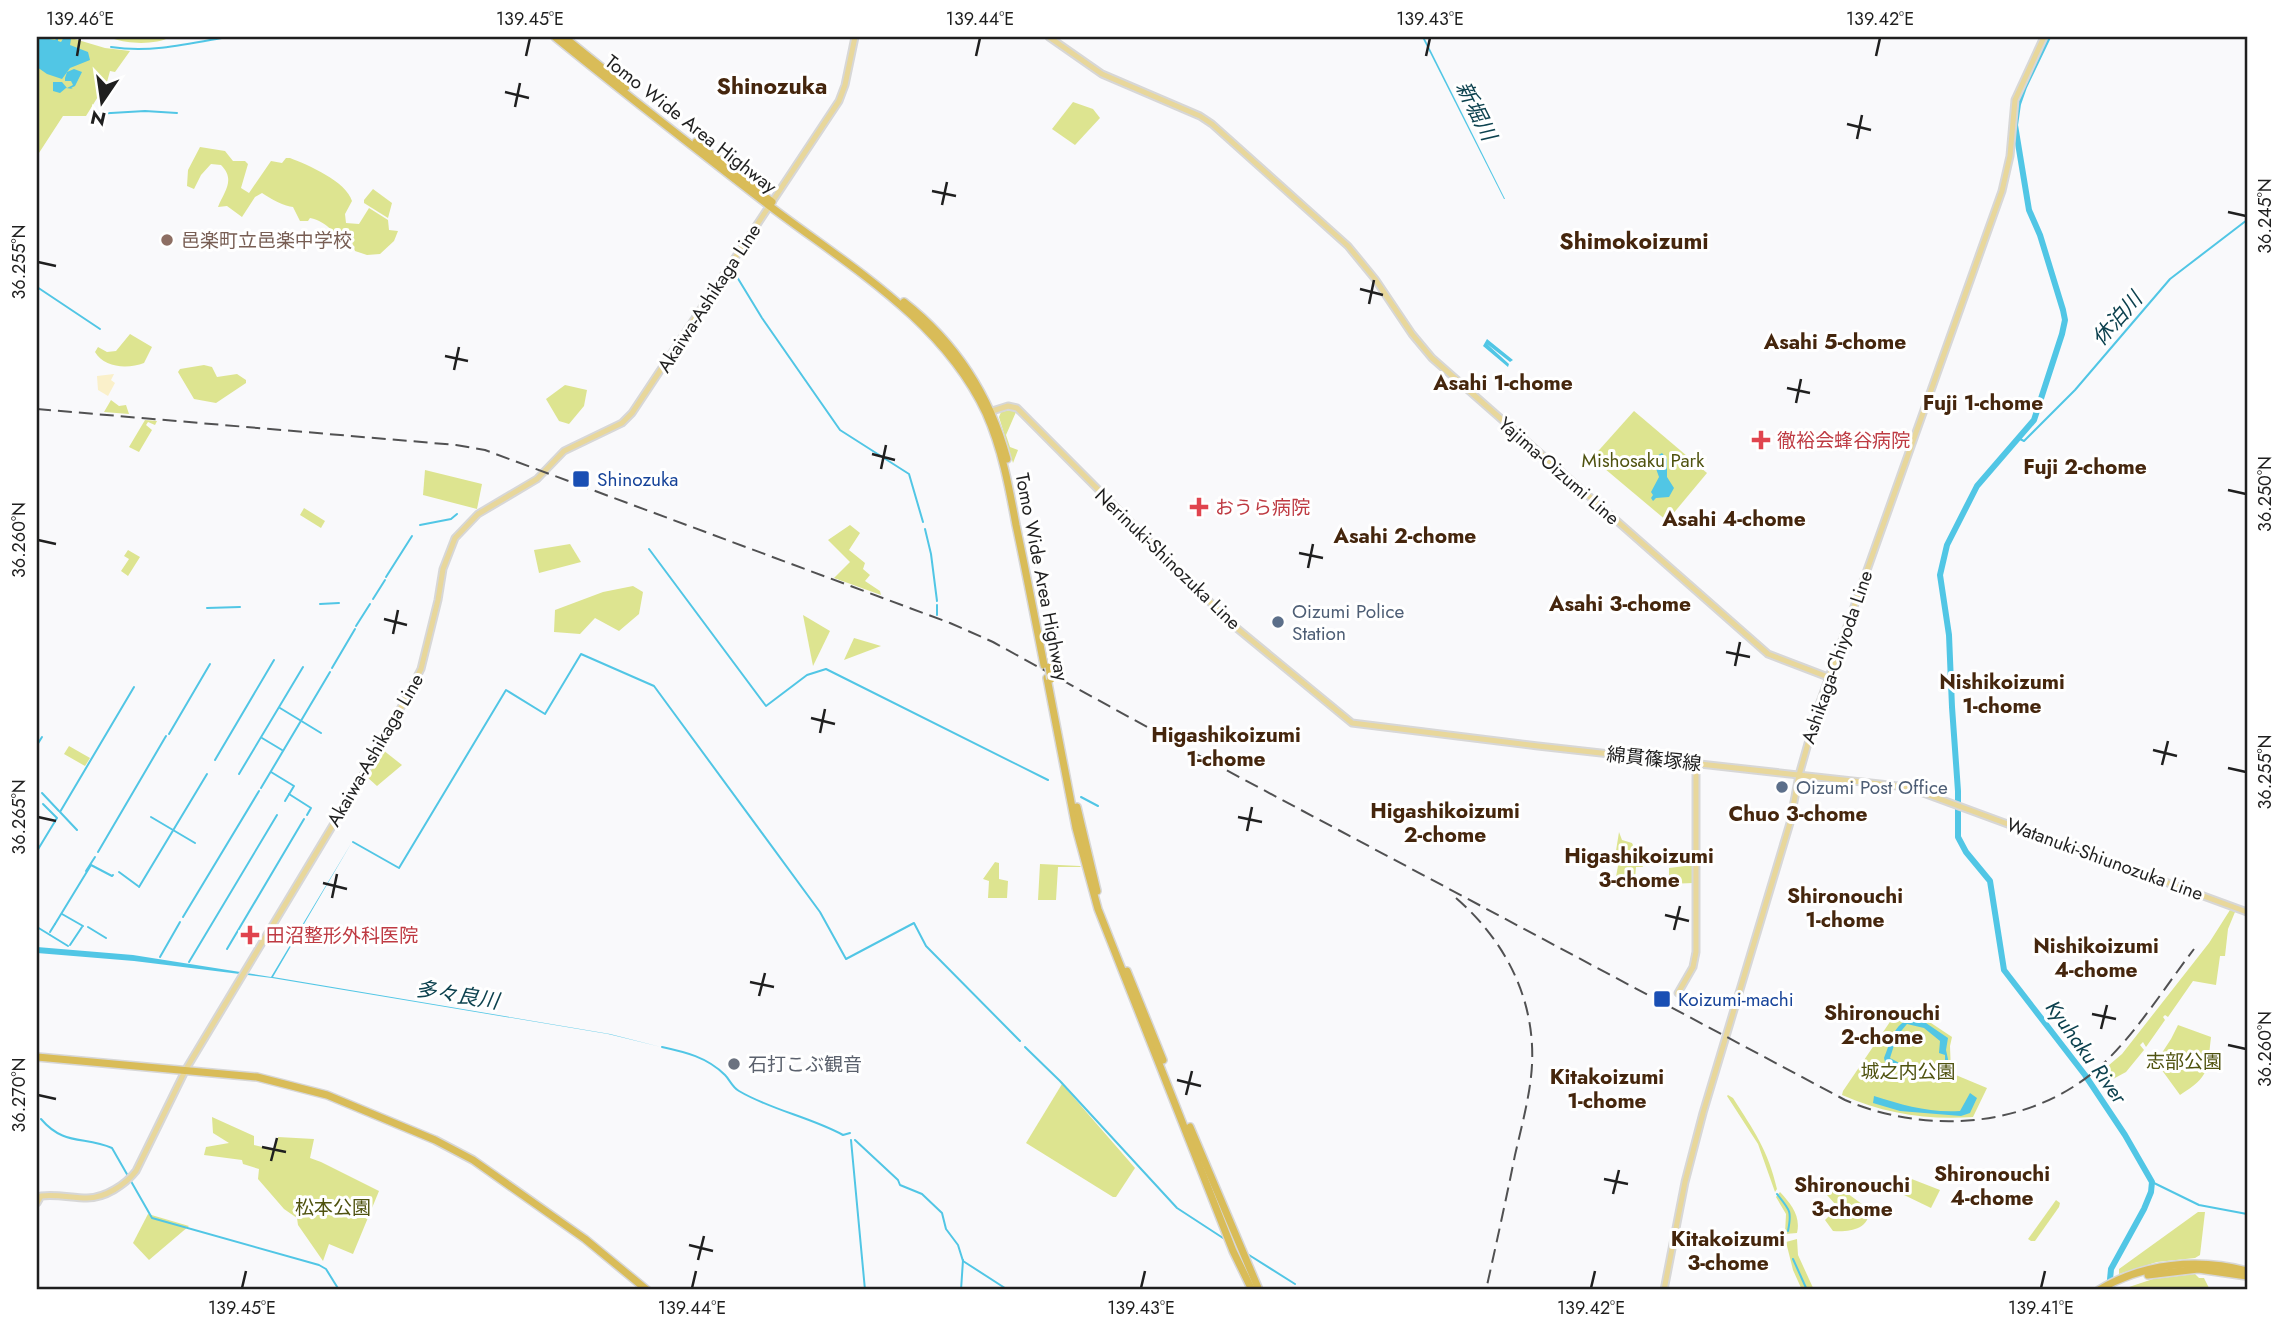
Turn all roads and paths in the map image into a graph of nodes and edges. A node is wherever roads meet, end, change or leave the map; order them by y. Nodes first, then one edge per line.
1 (555, 37) edge
2 (564, 37) edge
3 (855, 37) edge
4 (1049, 37) edge
5 (2044, 37) edge
6 (771, 204) junction
7 (988, 412) junction
8 (1828, 677) junction
9 (1049, 679) junction
10 (1696, 764) junction
11 (1799, 775) junction
12 (1954, 804) joint
13 (2247, 912) edge
14 (1678, 993) dead end
15 (37, 1056) edge
16 (186, 1069) junction
17 (37, 1203) edge
18 (2247, 1273) edge
19 (2109, 1287) edge
20 (647, 1290) edge
21 (1252, 1290) edge
22 (1259, 1290) edge
23 (1664, 1290) edge

1 - 6 highway, Tomo Wide Area Highway
2 - 6 highway, Tomo Wide Area Highway
3 - 6 main road, Akaiwa-Ashikaga Line
4 - 8 main road, Yajima-Oizumi Line
5 - 8 main road, Ashikaga-Chiyoda Line
6 - 7 highway, Tomo Wide Area Highway
6 - 16 main road, Akaiwa-Ashikaga Line
7 - 9 highway, Tomo Wide Area Highway, bridge
7 - 10 main road, Nerinuki-Shinozuka Line
8 - 11 main road, Ashikaga-Chiyoda Line
9 - 21 highway, Tomo Wide Area Highway
9 - 22 highway, Tomo Wide Area Highway
10 - 11 main road, 綿貫篠塚線
10 - 14 main road
11 - 12 main road, 綿貫篠塚線
11 - 23 main road, Ashikaga-Chiyoda Line
12 - 13 main road, Watanuki-Shiunozuka Line
15 - 16 highway
16 - 17 main road, Akaiwa-Ashikaga Line
16 - 20 highway
18 - 19 highway

